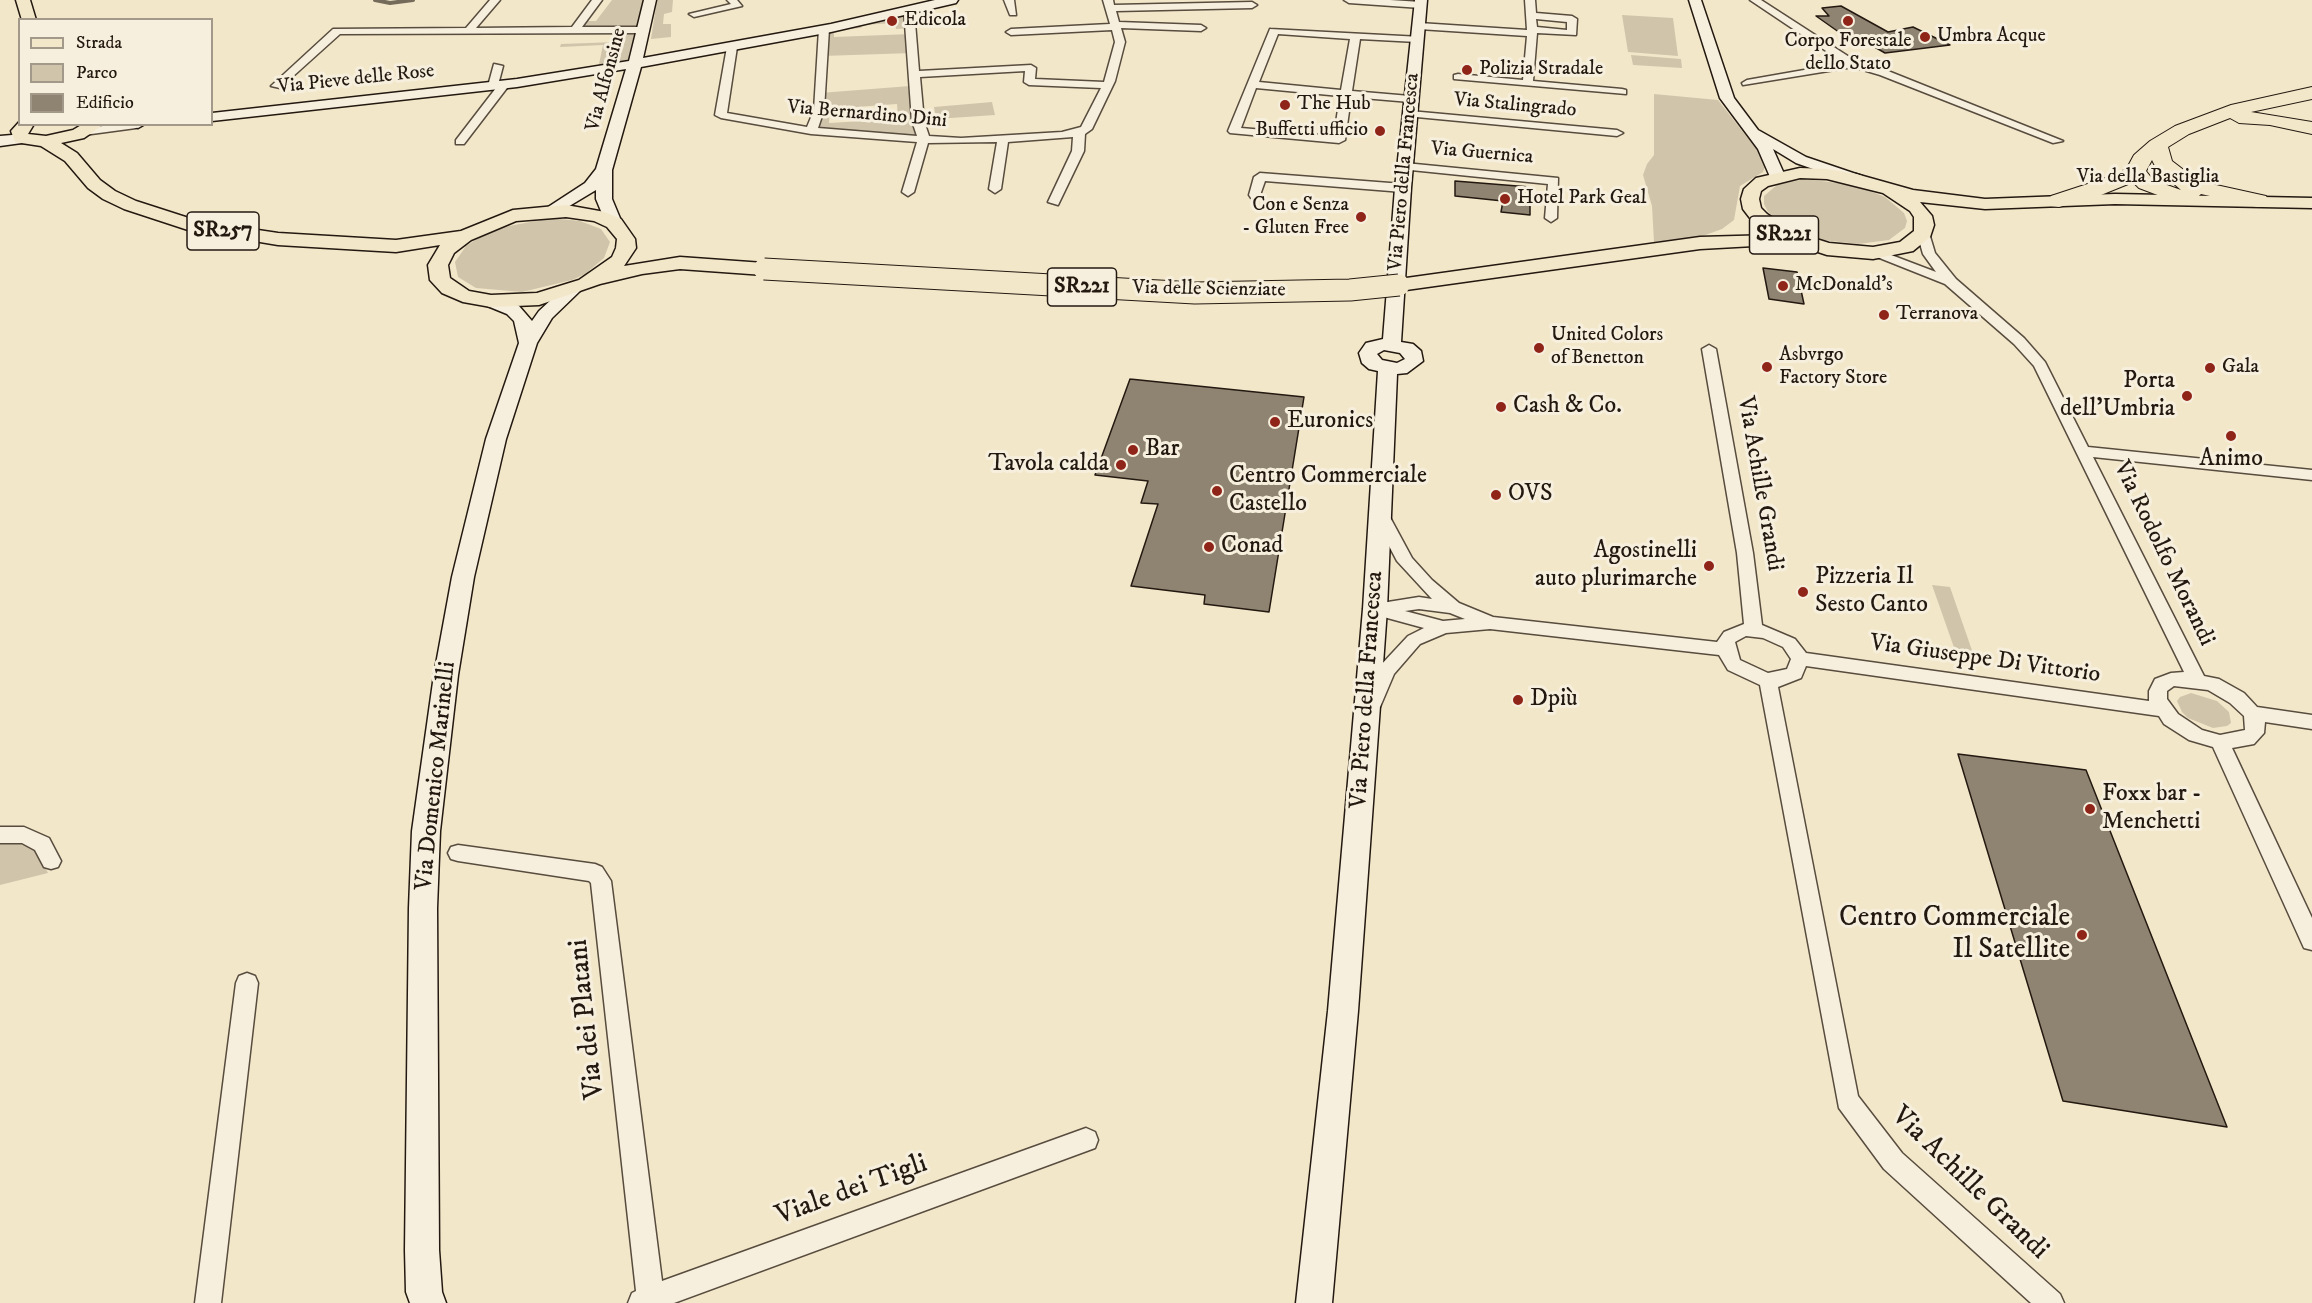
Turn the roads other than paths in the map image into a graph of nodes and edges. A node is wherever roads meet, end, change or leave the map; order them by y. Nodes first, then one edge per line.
1 (23, 0) edge
2 (495, 0) edge
3 (597, 0) edge
4 (652, 0) edge
5 (732, 0) edge
6 (952, 0) edge
7 (1009, 0) edge
8 (1349, 0) edge
9 (1530, 0) edge
10 (1695, 0) edge
11 (1755, 0) edge
12 (1421, 2) edge
13 (1109, 4) edge
14 (1252, 5) dead end
15 (909, 10) junction
16 (694, 14) dead end
17 (1013, 14) dead end
18 (1531, 16) junction
19 (28, 18) edge
20 (1116, 26) junction
21 (1201, 28) dead end
22 (824, 29) junction
23 (469, 30) junction
24 (575, 30) junction
25 (642, 30) junction
26 (1011, 32) dead end
27 (1532, 32) junction
28 (1418, 33) junction
29 (1355, 36) junction
30 (732, 47) junction
31 (635, 63) junction
32 (1853, 64) junction
33 (498, 66) dead end
34 (915, 74) junction
35 (1458, 77) dead end
36 (1528, 83) junction
37 (1747, 83) dead end
38 (499, 85) junction
39 (1108, 85) junction
40 (1253, 85) junction
41 (276, 86) dead end
42 (1622, 92) dead end
43 (1345, 93) junction
44 (2312, 93) edge
45 (1410, 107) junction
46 (213, 117) edge
47 (2194, 124) junction
48 (126, 126) edge
49 (1749, 128) junction
50 (2312, 128) edge
51 (86, 130) edge
52 (811, 131) junction
53 (23, 132) edge
54 (1079, 133) junction
55 (1617, 133) dead end
56 (924, 139) junction
57 (0, 140) edge
58 (1003, 140) junction
59 (46, 141) junction
60 (2057, 141) dead end
61 (460, 142) dead end
62 (2157, 145) junction
63 (71, 157) junction
64 (1405, 166) junction
65 (604, 170) junction
66 (2136, 171) junction
67 (1777, 176) junction
68 (1856, 179) junction
69 (1403, 188) junction
70 (995, 189) dead end
71 (1891, 191) junction
72 (908, 192) dead end
73 (2187, 193) junction
74 (1255, 195) dead end
75 (2059, 201) junction
76 (2258, 201) joint
77 (1054, 202) dead end
78 (2312, 202) edge
79 (1985, 204) junction
80 (1752, 209) junction
81 (550, 211) junction
82 (1551, 218) dead end
83 (618, 226) junction
84 (1924, 229) junction
85 (464, 236) junction
86 (1700, 243) junction
87 (1805, 243) junction
88 (396, 246) junction
89 (1873, 253) junction
90 (680, 263) junction
91 (438, 265) junction
92 (1951, 282) junction
93 (579, 287) junction
94 (491, 302) junction
95 (528, 342) junction
96 (1392, 344) junction
97 (1709, 349) dead end
98 (1388, 369) junction
99 (2084, 451) junction
100 (2312, 475) edge
101 (1379, 512) junction
102 (1453, 607) junction
103 (1375, 609) junction
104 (1490, 622) junction
105 (1443, 627) junction
106 (1754, 630) junction
107 (1725, 649) junction
108 (1800, 659) junction
109 (1768, 680) junction
110 (2197, 680) junction
111 (2163, 710) junction
112 (2252, 713) junction
113 (1366, 718) junction
114 (2312, 722) edge
115 (2220, 742) junction
116 (0, 835) edge
117 (458, 853) dead end
118 (51, 861) dead end
119 (2312, 941) edge
120 (247, 983) dead end
121 (1086, 1140) dead end
122 (424, 1299) edge
123 (647, 1302) edge
124 (208, 1303) edge
125 (1314, 1303) edge
126 (2051, 1303) edge

1 - 19 main road
2 - 23 street
3 - 24 street
4 - 25 main road, Via Alfonsine
5 - 16 street
6 - 15 main road, Via Pieve delle Rose
7 - 17 street
8 - 12 street
9 - 18 street
10 - 49 main road
11 - 32 street
12 - 28 main road, Via Piero della Francesca
13 - 14 street
13 - 20 street
15 - 22 main road, Via Pieve delle Rose
15 - 34 street
18 - 27 street
18 - 27 street
20 - 21 street
20 - 26 street
20 - 39 street
22 - 30 main road, Via Pieve delle Rose
22 - 52 street
23 - 24 street
23 - 41 street
24 - 25 street
25 - 31 main road, Via Alfonsine
27 - 28 street
27 - 36 street
28 - 29 street
28 - 45 main road, Via Piero della Francesca
29 - 40 street
29 - 43 street
30 - 31 main road, Via Pieve delle Rose
30 - 52 street, Via Bernardino Dini
31 - 38 main road, Via Pieve delle Rose
31 - 65 main road, Via Alfonsine
32 - 37 street
32 - 60 street
33 - 38 street
34 - 39 street
34 - 56 street
35 - 36 street
36 - 42 street
38 - 46 main road, Via Pieve delle Rose
38 - 61 street
39 - 54 street
40 - 43 street, Via Stalingrado
40 - 43 street
43 - 45 street, Via Stalingrado
44 - 47 highway
45 - 55 street, Via Stalingrado
45 - 64 main road, Via Piero della Francesca
47 - 50 highway
47 - 62 highway
48 - 51 street
49 - 67 main road
49 - 68 main road
51 - 59 main road
51 - 63 main road
52 - 56 street, Via Bernardino Dini
53 - 57 main road
53 - 59 main road, SR257
54 - 58 street, Via Bernardino Dini
54 - 77 street
56 - 58 street, Via Bernardino Dini
56 - 72 street
58 - 70 street
59 - 63 main road, SR257
62 - 66 highway
62 - 73 highway
63 - 88 main road, SR257
64 - 69 main road, Via Piero della Francesca
64 - 82 street, Via Guernica
65 - 81 main road, Via Alfonsine
65 - 83 main road, Via Alfonsine
66 - 73 highway
66 - 75 highway
67 - 68 main road, SR221
67 - 80 main road, SR221
68 - 71 main road, SR221
69 - 74 street
69 - 96 main road, Via Piero della Francesca
71 - 79 main road, Via della Bastiglia / SR221
71 - 84 main road, SR221
73 - 75 main road, Via della Bastiglia / SR221
73 - 76 highway
75 - 79 main road, Via della Bastiglia / SR221
76 - 78 main road
79 - 84 main road, Via della Bastiglia / SR221
80 - 86 main road, Via delle Scienziate / SR221
80 - 87 main road, SR221
81 - 83 main road, Via delle Scienziate
81 - 85 main road, Via delle Scienziate
83 - 90 main road, Via delle Scienziate / SR221
83 - 93 main road
84 - 89 main road, SR221
84 - 92 street, Via Rodolfo Morandi
85 - 88 main road, SR257
85 - 91 main road
86 - 87 main road, Via delle Scienziate / SR221
86 - 90 main road, Via delle Scienziate / SR221, bridge
87 - 89 main road, SR221
88 - 91 main road, SR257
89 - 92 street, Via Rodolfo Morandi
90 - 93 main road, Via delle Scienziate / SR221
91 - 94 main road, Via delle Scienziate
92 - 99 street, Via Rodolfo Morandi
93 - 94 main road, Via delle Scienziate
93 - 95 main road, Via Domenico Marinelli
94 - 95 main road
95 - 122 main road, Via Domenico Marinelli
96 - 98 main road
96 - 98 main road
97 - 106 street, Via Achille Grandi
98 - 101 main road, Via Piero della Francesca
99 - 100 street, Via Rodolfo Morandi
99 - 110 street, Via Rodolfo Morandi
101 - 102 street
101 - 103 main road, Via Piero della Francesca
102 - 103 street
102 - 104 street
103 - 105 street
103 - 113 main road, Via Piero della Francesca
104 - 105 street
104 - 107 street
105 - 113 street
106 - 107 street
106 - 108 street
107 - 109 street
108 - 109 street
108 - 111 street, Via Giuseppe Di Vittorio
109 - 126 street, Via Achille Grandi
110 - 111 street
110 - 112 street
111 - 115 street
112 - 114 street
112 - 115 street
113 - 125 main road, Via Piero della Francesca
115 - 119 street
116 - 118 street
117 - 123 street, Via dei Platani
120 - 124 street
121 - 123 street, Viale dei Tigli

